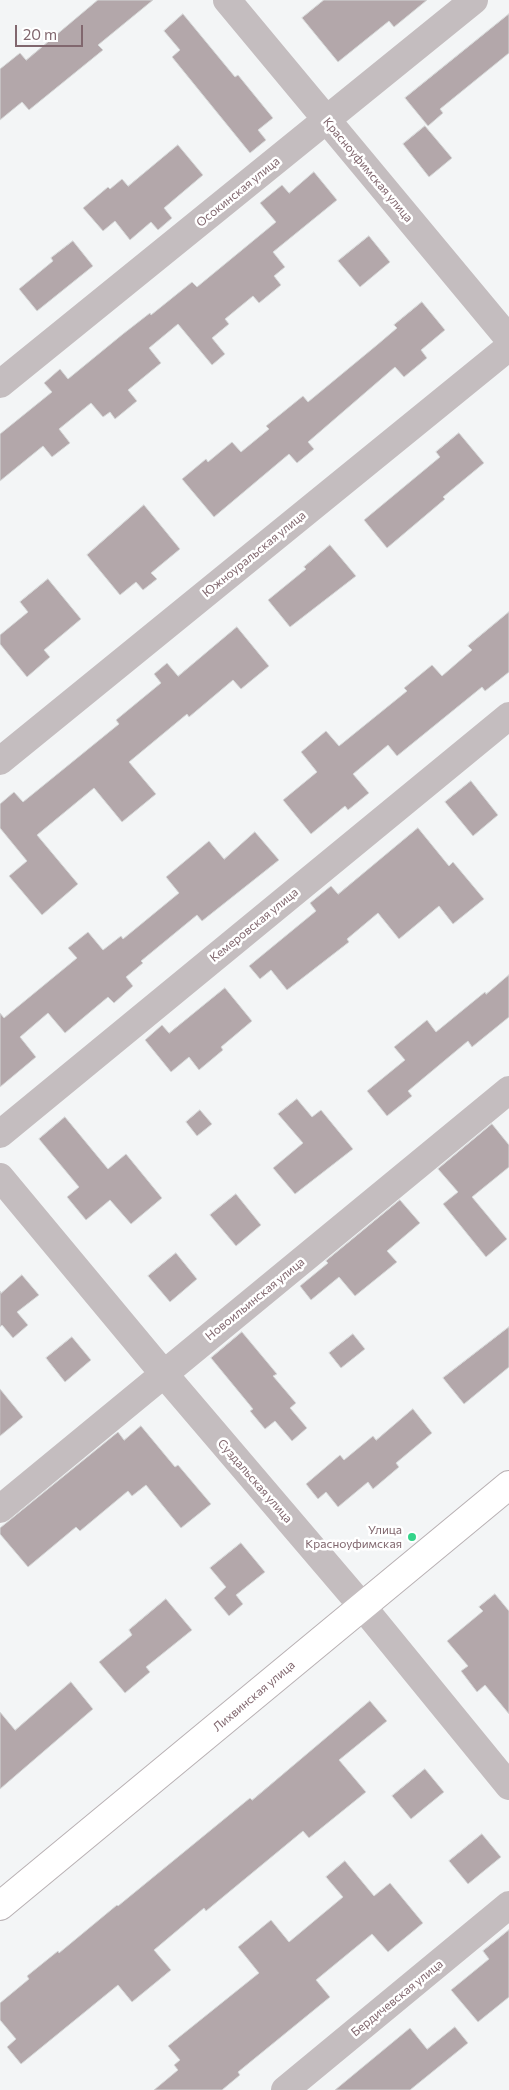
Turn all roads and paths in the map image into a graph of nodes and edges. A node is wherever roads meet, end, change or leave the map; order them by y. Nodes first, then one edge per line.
1 (227, 0) edge
2 (474, 0) edge
3 (327, 120) junction
4 (509, 339) edge
5 (509, 347) edge
6 (0, 384) edge
7 (509, 716) edge
8 (0, 761) edge
9 (509, 1090) edge
10 (0, 1134) edge
11 (0, 1177) edge
12 (164, 1374) junction
13 (509, 1485) edge
14 (0, 1508) edge
15 (362, 1606) junction
16 (509, 1786) edge
17 (509, 1905) edge
18 (0, 1906) edge
19 (284, 2090) edge

1 - 3 street, Красноуфимская улица
2 - 3 street, Осокинская улица
3 - 4 street, Красноуфимская улица
3 - 6 street, Осокинская улица
5 - 8 street, Южноуральская улица
7 - 10 street, Кемеровская улица
9 - 12 street, Новоильинская улица
11 - 12 street, Суздальская улица
12 - 14 street, Новоильинская улица
12 - 15 street, Суздальская улица
13 - 15 main road, Лихвинская улица
15 - 16 street, Суздальская улица
15 - 18 main road, Лихвинская улица
17 - 19 street, Бердичевская улица

